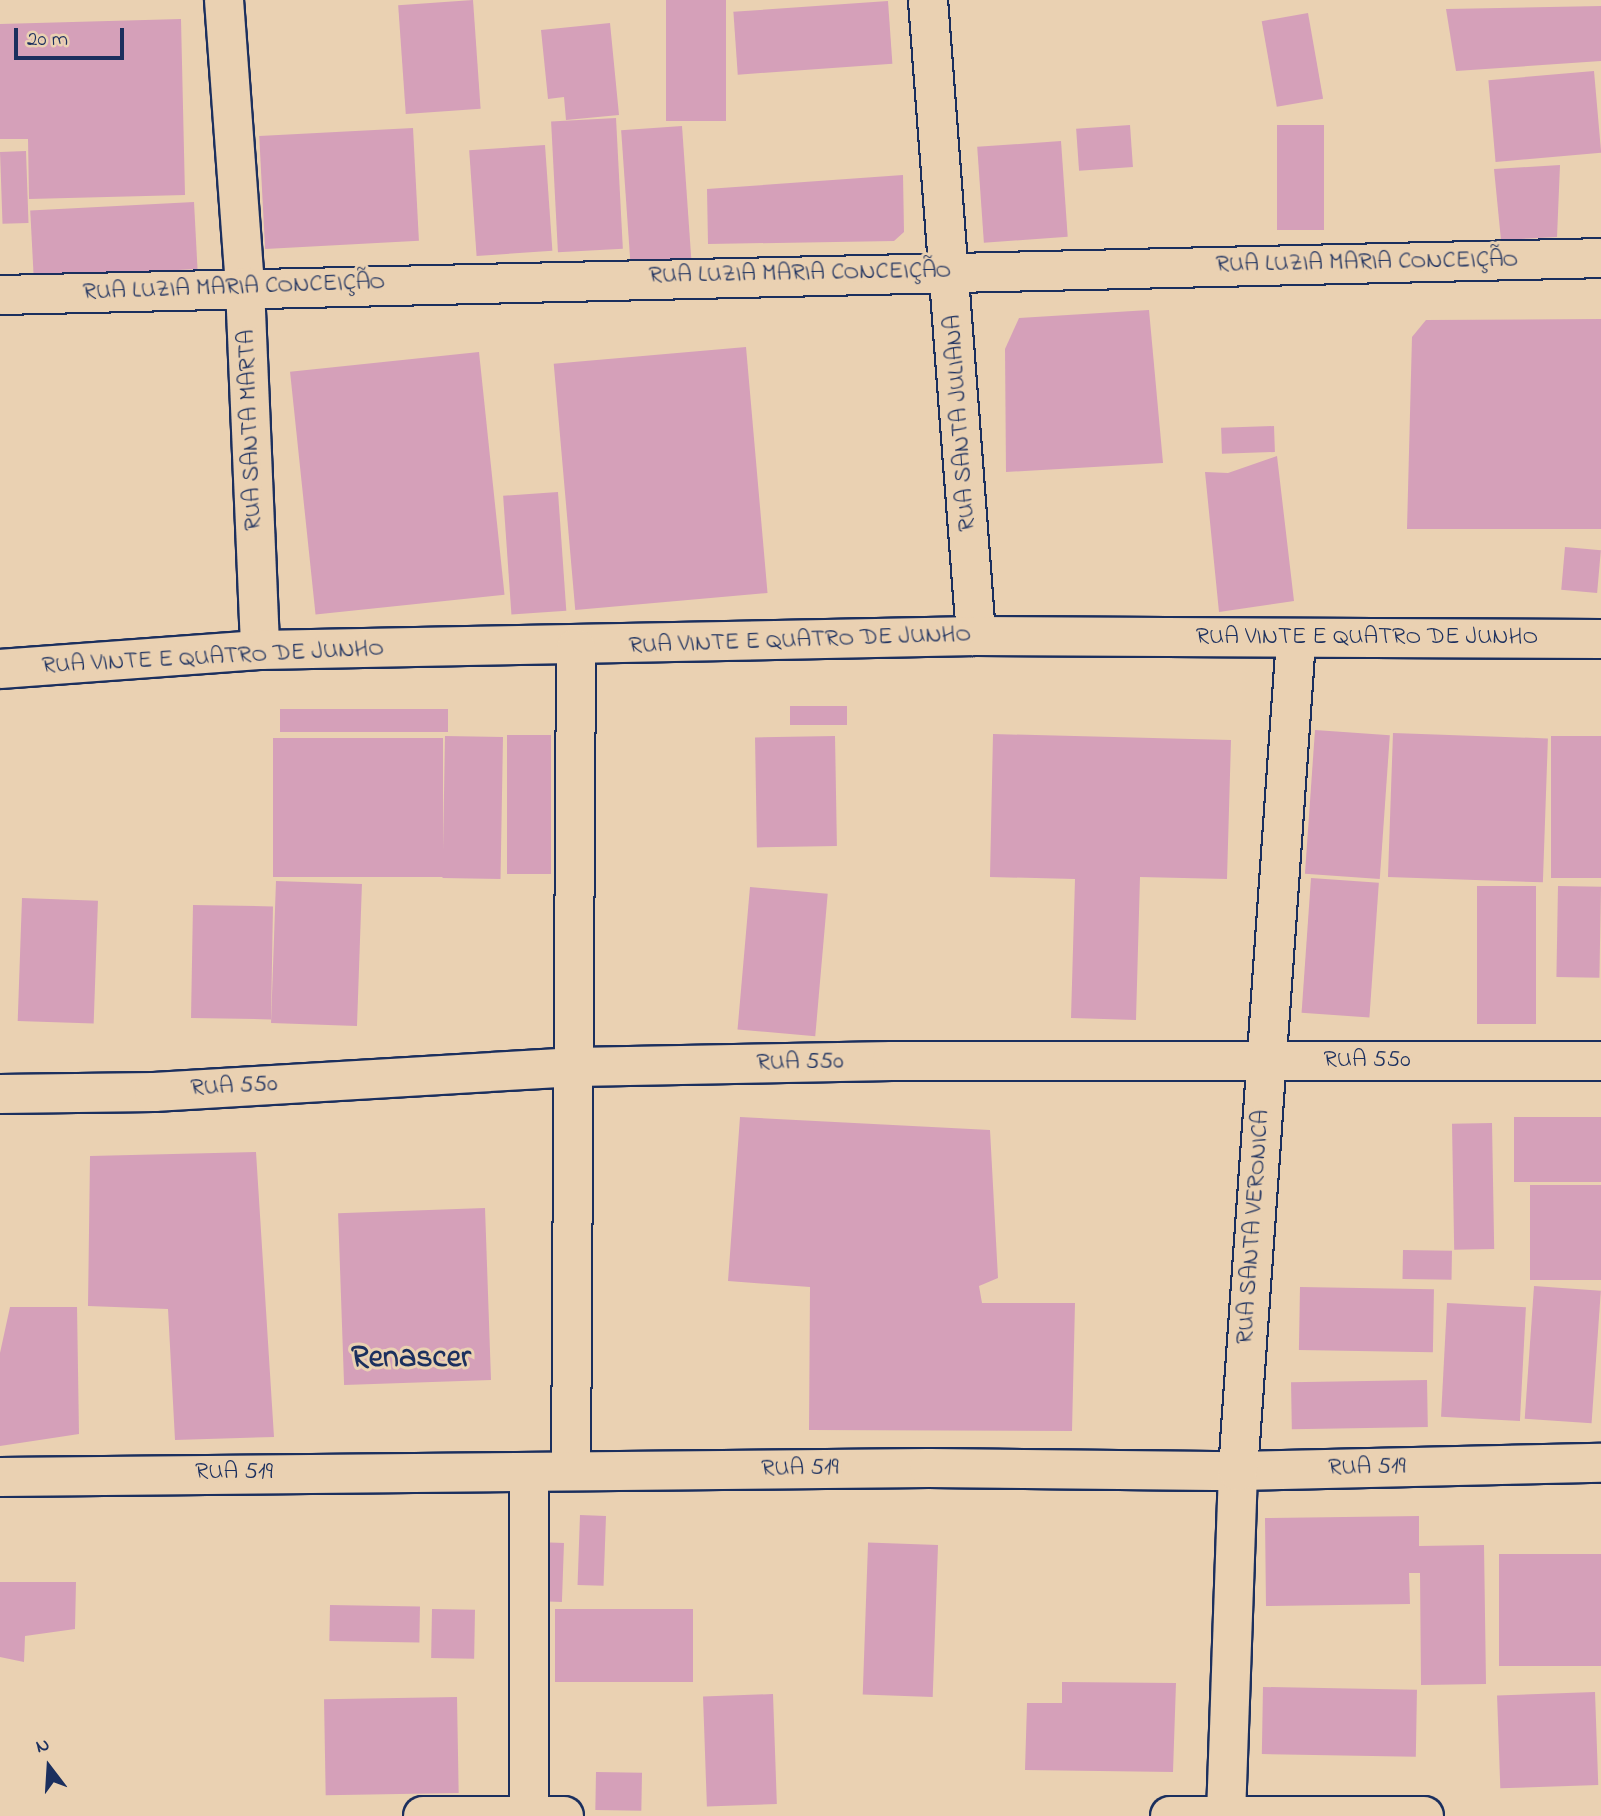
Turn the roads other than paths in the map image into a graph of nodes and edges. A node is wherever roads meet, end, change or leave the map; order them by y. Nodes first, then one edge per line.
1 (225, 0) edge
2 (928, 0) edge
3 (1601, 258) edge
4 (950, 270) junction
5 (245, 287) junction
6 (0, 295) edge
7 (976, 636) junction
8 (1296, 639) junction
9 (1601, 639) edge
10 (576, 648) junction
11 (260, 650) junction
12 (0, 669) edge
13 (1264, 1061) junction
14 (1601, 1061) edge
15 (576, 1067) junction
16 (0, 1094) edge
17 (1601, 1463) edge
18 (1238, 1471) junction
19 (571, 1472) junction
20 (529, 1475) junction
21 (0, 1477) edge
22 (547, 1814) edge
23 (1226, 1815) edge
24 (423, 1816) edge
25 (1170, 1816) edge
26 (1424, 1816) edge

1 - 5 street, RUA SANTA MARTA
2 - 4 street, RUA SANTA JULIANA
3 - 4 street, RUA LUZIA MARIA CONCEIÇÃO
4 - 5 street, RUA LUZIA MARIA CONCEIÇÃO
4 - 7 street, RUA SANTA JULIANA
5 - 6 street, RUA LUZIA MARIA CONCEIÇÃO
5 - 11 street, RUA SANTA MARTA
7 - 8 street, RUA VINTE E QUATRO DE JUNHO
7 - 10 street, RUA VINTE E QUATRO DE JUNHO
8 - 9 street, RUA VINTE E QUATRO DE JUNHO
8 - 13 street, RUA SANTA VERONICA
10 - 11 street, RUA VINTE E QUATRO DE JUNHO
10 - 15 street
11 - 12 street, RUA VINTE E QUATRO DE JUNHO
13 - 14 street, RUA 550
13 - 15 street, RUA 550
13 - 18 street, RUA SANTA VERONICA
15 - 16 street, RUA 550
15 - 19 street
17 - 18 street, RUA 519
18 - 19 street, RUA 519
18 - 23 street, RUA SANTA VERONICA
19 - 20 street, RUA 519
20 - 21 street, RUA 519
20 - 22 street
22 - 24 street
23 - 25 street
23 - 26 street

